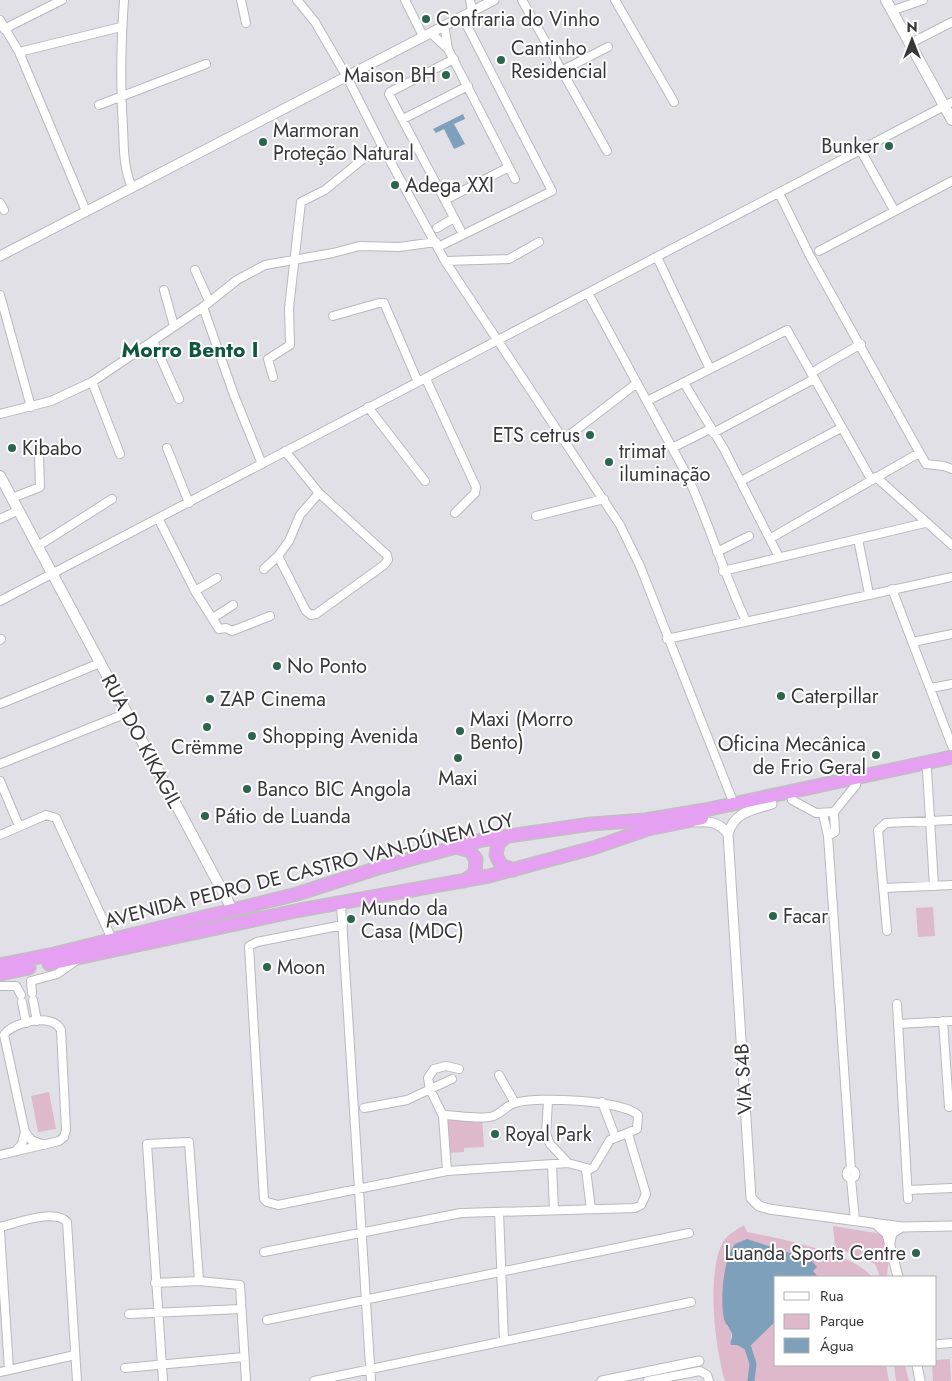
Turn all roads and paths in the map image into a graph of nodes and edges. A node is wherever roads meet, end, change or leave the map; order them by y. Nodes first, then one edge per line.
1 (62, 0) edge
2 (124, 0) edge
3 (241, 0) edge
4 (297, 0) edge
5 (405, 0) edge
6 (470, 0) edge
7 (494, 0) edge
8 (522, 0) edge
9 (615, 0) edge
10 (886, 0) edge
11 (922, 0) edge
12 (891, 11) junction
13 (472, 12) junction
14 (462, 16) junction
15 (0, 20) edge
16 (952, 22) edge
17 (246, 23) dead end
18 (444, 25) junction
19 (121, 27) junction
20 (4, 29) junction
21 (427, 34) junction
22 (909, 44) junction
23 (446, 45) junction
24 (608, 47) dead end
25 (19, 52) junction
26 (454, 59) junction
27 (206, 64) dead end
28 (563, 70) junction
29 (347, 77) junction
30 (468, 86) junction
31 (121, 97) junction
32 (674, 102) dead end
33 (948, 104) edge
34 (99, 105) dead end
35 (403, 119) junction
36 (952, 120) edge
37 (383, 148) junction
38 (860, 150) junction
39 (607, 151) dead end
40 (509, 167) junction
41 (515, 179) dead end
42 (952, 181) edge
43 (132, 187) junction
44 (779, 193) junction
45 (445, 200) junction
46 (894, 210) junction
47 (86, 211) junction
48 (454, 218) junction
49 (436, 228) dead end
50 (460, 229) dead end
51 (539, 242) dead end
52 (437, 244) junction
53 (819, 251) dead end
54 (0, 256) edge
55 (657, 257) junction
56 (296, 258) junction
57 (445, 260) junction
58 (195, 270) dead end
59 (164, 290) dead end
60 (588, 292) junction
61 (0, 295) edge
62 (206, 304) junction
63 (333, 316) dead end
64 (174, 326) junction
65 (153, 341) junction
66 (497, 342) junction
67 (861, 344) junction
68 (710, 369) junction
69 (812, 376) junction
70 (273, 377) dead end
71 (422, 380) junction
72 (92, 382) junction
73 (637, 383) junction
74 (684, 383) junction
75 (178, 399) dead end
76 (647, 401) junction
77 (31, 406) junction
78 (368, 407) junction
79 (0, 414) edge
80 (841, 428) junction
81 (712, 431) junction
82 (563, 440) junction
83 (167, 448) dead end
84 (672, 448) junction
85 (285, 451) junction
86 (919, 453) junction
87 (39, 454) dead end
88 (120, 454) dead end
89 (262, 464) junction
90 (952, 469) edge
91 (0, 476) edge
92 (874, 478) junction
93 (425, 481) dead end
94 (742, 481) junction
95 (319, 493) junction
96 (12, 498) junction
97 (112, 499) dead end
98 (604, 499) junction
99 (189, 503) junction
100 (18, 510) junction
101 (455, 512) dead end
102 (536, 516) dead end
103 (158, 518) junction
104 (0, 519) edge
105 (925, 523) junction
106 (750, 536) dead end
107 (771, 538) junction
108 (858, 539) junction
109 (952, 545) edge
110 (38, 546) junction
111 (717, 552) junction
112 (278, 556) junction
113 (779, 557) junction
114 (264, 569) dead end
115 (723, 571) junction
116 (52, 574) junction
117 (952, 577) edge
118 (217, 578) dead end
119 (892, 589) junction
120 (195, 591) junction
121 (869, 594) junction
122 (0, 601) edge
123 (233, 605) dead end
124 (270, 616) dead end
125 (213, 618) junction
126 (746, 621) junction
127 (952, 634) edge
128 (667, 639) junction
129 (913, 642) junction
130 (100, 662) junction
131 (952, 684) edge
132 (931, 688) junction
133 (0, 704) edge
134 (127, 713) junction
135 (952, 746) edge
136 (952, 757) edge
137 (0, 764) edge
138 (952, 764) edge
139 (927, 770) junction
140 (0, 781) edge
141 (856, 785) junction
142 (792, 800) junction
143 (734, 804) junction
144 (772, 804) junction
145 (834, 812) junction
146 (823, 814) junction
147 (930, 820) junction
148 (952, 820) edge
149 (682, 823) junction
150 (19, 826) junction
151 (728, 834) junction
152 (0, 835) edge
153 (510, 836) junction
154 (828, 836) junction
155 (456, 847) junction
156 (517, 869) junction
157 (464, 881) junction
158 (952, 885) edge
159 (934, 886) junction
160 (884, 888) junction
161 (341, 903) junction
162 (232, 909) junction
163 (343, 925) junction
164 (887, 931) dead end
165 (112, 939) junction
166 (84, 956) junction
167 (0, 965) edge
168 (0, 974) edge
169 (0, 986) edge
170 (897, 1004) dead end
171 (37, 1021) junction
172 (943, 1021) junction
173 (952, 1021) edge
174 (26, 1023) junction
175 (898, 1024) junction
176 (459, 1069) dead end
177 (499, 1075) dead end
178 (452, 1079) dead end
179 (430, 1090) junction
180 (548, 1101) junction
181 (602, 1102) junction
182 (515, 1103) junction
183 (949, 1107) dead end
184 (364, 1108) dead end
185 (443, 1116) junction
186 (25, 1132) junction
187 (628, 1134) junction
188 (615, 1136) junction
189 (44, 1145) junction
190 (15, 1152) junction
191 (0, 1156) edge
192 (568, 1163) junction
193 (552, 1164) junction
194 (586, 1170) junction
195 (447, 1171) junction
196 (358, 1188) junction
197 (952, 1188) edge
198 (908, 1190) junction
199 (908, 1199) dead end
200 (591, 1209) junction
201 (554, 1210) junction
202 (499, 1212) junction
203 (855, 1220) junction
204 (872, 1223) junction
205 (952, 1226) edge
206 (0, 1227) edge
207 (902, 1228) junction
208 (0, 1231) edge
209 (360, 1232) junction
210 (689, 1233) dead end
211 (890, 1242) junction
212 (264, 1252) dead end
213 (501, 1270) junction
214 (898, 1276) edge
215 (199, 1281) junction
216 (155, 1283) junction
217 (366, 1299) junction
218 (691, 1302) dead end
219 (241, 1309) junction
220 (157, 1312) junction
221 (129, 1314) dead end
222 (267, 1320) dead end
223 (504, 1341) junction
224 (952, 1343) edge
225 (939, 1344) dead end
226 (75, 1355) junction
227 (244, 1358) junction
228 (699, 1361) dead end
229 (917, 1366) edge
230 (162, 1367) junction
231 (125, 1368) dead end
232 (371, 1368) junction
233 (9, 1370) junction
234 (0, 1372) edge
235 (77, 1381) edge
236 (163, 1381) edge
237 (246, 1381) edge
238 (314, 1381) edge
239 (371, 1381) edge
240 (602, 1381) edge
241 (648, 1381) edge
242 (709, 1381) edge
243 (920, 1381) edge

1 - 20 street
2 - 19 street
3 - 17 street
4 - 29 street
5 - 21 street
6 - 13 street
7 - 13 street
8 - 28 street
9 - 32 street
10 - 12 main road
11 - 12 street
12 - 22 main road
13 - 14 street
14 - 18 street
14 - 52 street
15 - 20 street
16 - 22 street
18 - 21 street
18 - 23 street
19 - 25 street
19 - 31 street
20 - 25 street
21 - 23 street
21 - 29 street
22 - 33 main road
23 - 26 street
24 - 28 street
25 - 47 street
26 - 30 street
26 - 35 street
27 - 31 street
28 - 39 street
29 - 37 street
29 - 43 street
30 - 35 street
30 - 40 street
31 - 34 street
31 - 43 street
33 - 36 main road
33 - 38 street
35 - 45 street
37 - 52 street
37 - 56 street
38 - 44 street
38 - 46 street
40 - 41 street
40 - 45 street
42 - 46 street
43 - 47 street
44 - 55 street
44 - 67 street
45 - 48 street
46 - 53 street
47 - 54 street
48 - 49 street
48 - 50 street
51 - 57 street
52 - 56 street
52 - 57 street
55 - 60 street
55 - 68 street
56 - 62 street
56 - 70 street
57 - 66 street
58 - 62 street
59 - 64 street
60 - 66 street
60 - 73 street
61 - 77 street
62 - 64 street
62 - 89 street
63 - 71 street
64 - 65 street
65 - 72 street
65 - 75 street
66 - 71 street
66 - 82 street
67 - 69 street
67 - 86 street
68 - 69 street
68 - 74 street
69 - 80 street
69 - 81 street
71 - 78 street
71 - 101 street
72 - 77 street
72 - 88 street
73 - 76 street
73 - 82 street
74 - 76 street
74 - 81 street
76 - 84 street
77 - 79 street
78 - 85 street
78 - 93 street
80 - 92 street
80 - 94 street
81 - 84 street
81 - 94 street
82 - 98 street
83 - 99 street
84 - 111 street
85 - 89 street
85 - 95 street
86 - 90 street
86 - 92 street
87 - 96 street
89 - 99 street
91 - 96 main road, RUA DO KIKAGIL
92 - 105 street
92 - 107 street
94 - 107 street
95 - 112 street
95 - 112 street
96 - 100 main road, RUA DO KIKAGIL
97 - 110 street
98 - 102 street
98 - 128 street
99 - 103 street
100 - 104 street
100 - 110 main road, RUA DO KIKAGIL
103 - 116 street
103 - 120 street
105 - 108 street
105 - 109 street
106 - 111 street
107 - 113 street
108 - 113 street
108 - 121 street
110 - 116 main road, RUA DO KIKAGIL
111 - 115 street
112 - 114 street
113 - 115 street
115 - 126 street
116 - 122 street
116 - 130 main road, RUA DO KIKAGIL
117 - 119 street
118 - 120 street
119 - 121 street
119 - 129 street
120 - 125 street
121 - 126 street
123 - 125 street
124 - 125 street
126 - 128 street
127 - 129 street
128 - 143 street
129 - 132 street
130 - 133 street
130 - 134 main road, RUA DO KIKAGIL
131 - 132 street
132 - 135 street
134 - 137 street
134 - 162 main road, RUA DO KIKAGIL
136 - 143 highway, AVENIDA PEDRO DE CASTRO VAN-DÚNEM LOY
138 - 139 highway, AVENIDA PEDRO DE CASTRO VAN-DÚNEM LOY
139 - 141 highway, AVENIDA PEDRO DE CASTRO VAN-DÚNEM LOY
139 - 147 street
140 - 150 street
141 - 142 highway, AVENIDA PEDRO DE CASTRO VAN-DÚNEM LOY
141 - 145 street
142 - 144 highway, AVENIDA PEDRO DE CASTRO VAN-DÚNEM LOY
142 - 146 street
143 - 153 highway, AVENIDA PEDRO DE CASTRO VAN-DÚNEM LOY
144 - 149 highway, AVENIDA PEDRO DE CASTRO VAN-DÚNEM LOY
144 - 151 street
145 - 146 street
145 - 154 street
146 - 154 street
147 - 148 street
147 - 159 street
147 - 160 street
149 - 151 street
149 - 156 highway, AVENIDA PEDRO DE CASTRO VAN-DÚNEM LOY
150 - 152 street
150 - 165 street
151 - 203 street, VIA S4B
153 - 155 highway, AVENIDA PEDRO DE CASTRO VAN-DÚNEM LOY
153 - 156 highway
154 - 203 street
155 - 157 highway
155 - 162 highway, AVENIDA PEDRO DE CASTRO VAN-DÚNEM LOY
156 - 157 highway, AVENIDA PEDRO DE CASTRO VAN-DÚNEM LOY
157 - 161 highway, AVENIDA PEDRO DE CASTRO VAN-DÚNEM LOY
158 - 159 street
159 - 160 street
160 - 164 street
161 - 163 street
161 - 166 highway, AVENIDA PEDRO DE CASTRO VAN-DÚNEM LOY
162 - 165 highway, AVENIDA PEDRO DE CASTRO VAN-DÚNEM LOY
163 - 196 street
163 - 196 street
165 - 167 highway, AVENIDA PEDRO DE CASTRO VAN-DÚNEM LOY
166 - 168 highway, AVENIDA PEDRO DE CASTRO VAN-DÚNEM LOY
166 - 171 street
169 - 174 street
170 - 175 street
171 - 174 street
171 - 189 street
172 - 173 street
172 - 175 street
172 - 183 street
174 - 186 street
175 - 198 street
176 - 179 street
177 - 182 street
178 - 179 street
179 - 184 street
179 - 185 street
180 - 181 street
180 - 182 street
180 - 192 street
181 - 187 street
181 - 188 street
182 - 185 street
185 - 195 street
186 - 189 street
186 - 190 street
187 - 188 street
187 - 200 street
188 - 194 street
189 - 190 street
190 - 191 street
192 - 193 street
192 - 194 street
193 - 195 street
193 - 201 street
194 - 200 street
195 - 196 street
196 - 209 street
197 - 198 street
198 - 199 street
200 - 201 street
201 - 202 street
202 - 209 street
202 - 213 street
203 - 204 street, VIA S4B
204 - 207 street, VIA S4B
204 - 211 street
205 - 207 street, VIA S4B
206 - 226 street
207 - 211 street
208 - 233 street
209 - 212 street
209 - 217 street
210 - 213 street
211 - 214 street
213 - 217 street
213 - 223 street
215 - 216 street
215 - 216 street
215 - 219 street
216 - 220 street
217 - 222 street
217 - 232 street
218 - 223 street
219 - 220 street
219 - 227 street
220 - 221 street
220 - 230 street
223 - 232 street
224 - 225 street
226 - 233 street
226 - 235 street
227 - 230 street
227 - 237 street
228 - 240 street
229 - 243 street
230 - 231 street
230 - 236 street
232 - 238 street
232 - 239 street
233 - 234 street
241 - 242 street

